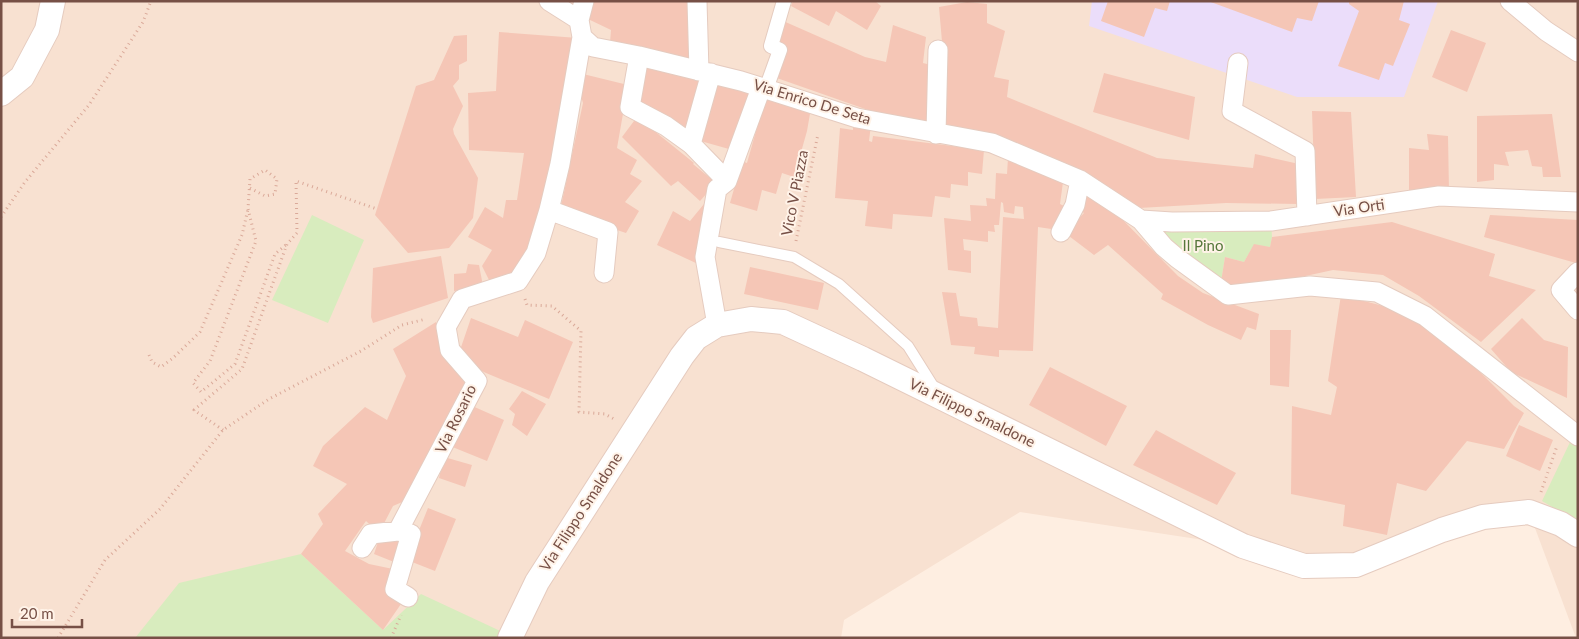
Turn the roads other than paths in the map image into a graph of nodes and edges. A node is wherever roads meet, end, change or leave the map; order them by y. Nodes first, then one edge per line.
1 (53, 1) edge
2 (548, 1) edge
3 (584, 1) edge
4 (697, 1) edge
5 (784, 1) edge
6 (1510, 1) edge
7 (580, 28) junction
8 (938, 50) dead end
9 (1578, 52) edge
10 (640, 56) junction
11 (1238, 63) dead end
12 (705, 72) junction
13 (764, 89) junction
14 (1, 94) edge
15 (936, 134) junction
16 (692, 144) junction
17 (1080, 180) junction
18 (727, 181) junction
19 (1578, 202) edge
20 (550, 210) junction
21 (1307, 216) junction
22 (1141, 220) junction
23 (1061, 232) dead end
24 (719, 242) dead end
25 (1578, 272) edge
26 (604, 273) dead end
27 (1578, 310) edge
28 (717, 326) junction
29 (940, 396) junction
30 (1571, 431) edge
31 (398, 531) junction
32 (1578, 535) edge
33 (362, 548) dead end
34 (408, 598) dead end
35 (510, 638) edge

1 - 14 street
2 - 7 street, Via Enrico De Seta
3 - 7 street
4 - 12 street
5 - 13 street
6 - 9 street
7 - 10 street, Via Enrico De Seta
7 - 20 street
8 - 15 street
10 - 12 street, Via Enrico De Seta
10 - 16 street
11 - 21 street
12 - 13 street, Via Enrico De Seta
12 - 16 street
13 - 15 street, Via Enrico De Seta
13 - 18 street
15 - 17 street, Via Enrico De Seta
16 - 18 street
17 - 22 street, Via Enrico De Seta
17 - 23 street
18 - 28 street
19 - 21 street, Via Orti
20 - 26 street
20 - 31 street, Via Rosario
21 - 22 street, Via Orti
22 - 30 street
24 - 29 lane
25 - 27 street
28 - 29 street, Via Filippo Smaldone
28 - 35 street, Via Filippo Smaldone
29 - 32 street, Via Filippo Smaldone
31 - 33 street
31 - 34 street

